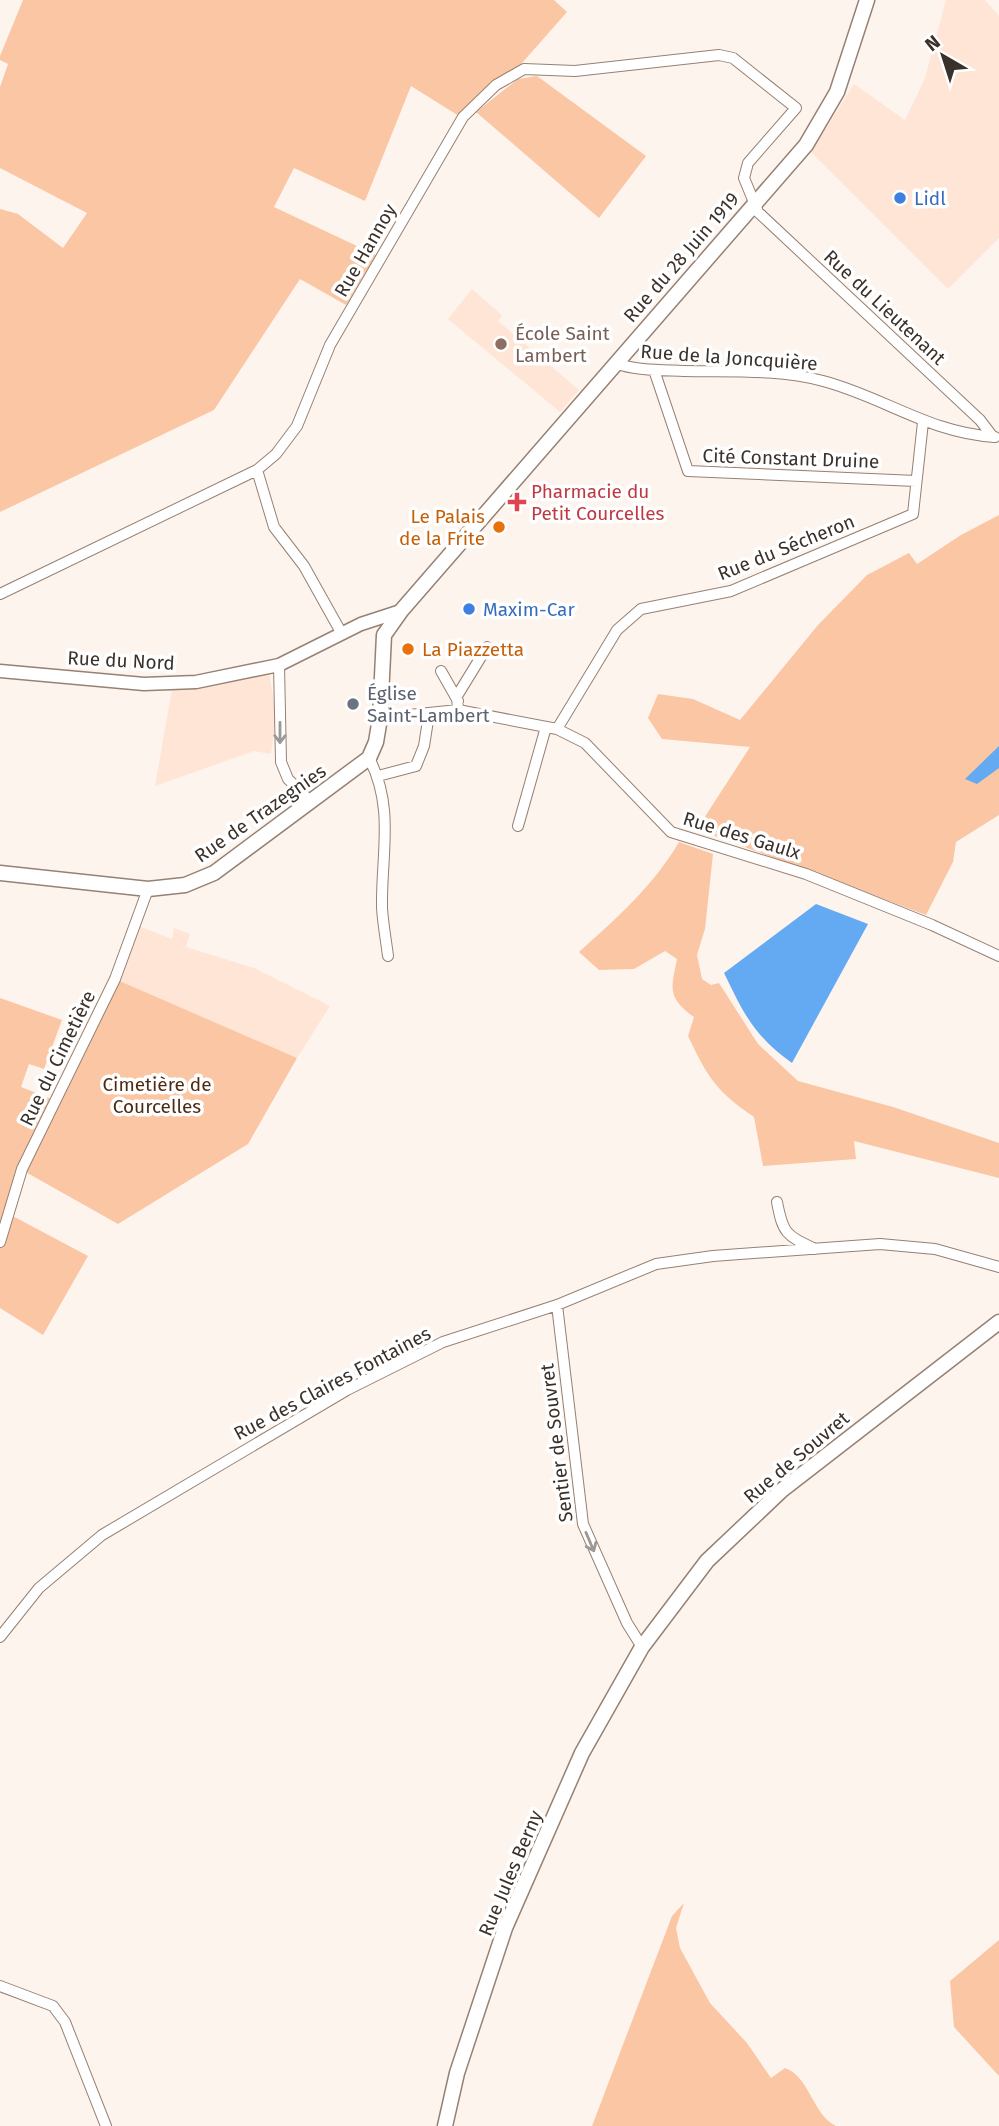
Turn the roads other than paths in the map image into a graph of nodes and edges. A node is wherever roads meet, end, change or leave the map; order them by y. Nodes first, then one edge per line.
1 (867, 0) edge
2 (753, 204) junction
3 (615, 363) junction
4 (654, 370) junction
5 (923, 422) junction
6 (996, 437) edge
7 (257, 470) junction
8 (916, 481) junction
9 (0, 594) edge
10 (401, 611) junction
11 (342, 634) junction
12 (487, 647) dead end
13 (279, 665) junction
14 (0, 671) edge
15 (441, 671) dead end
16 (458, 705) junction
17 (429, 713) junction
18 (380, 718) junction
19 (551, 728) junction
20 (369, 758) junction
21 (378, 776) junction
22 (311, 803) junction
23 (518, 826) dead end
24 (0, 873) edge
25 (148, 889) junction
26 (388, 956) dead end
27 (999, 956) edge
28 (777, 1202) dead end
29 (0, 1242) edge
30 (815, 1249) junction
31 (999, 1267) edge
32 (557, 1306) junction
33 (999, 1322) edge
34 (0, 1637) edge
35 (642, 1647) junction
36 (0, 1986) edge
37 (106, 2126) edge
38 (445, 2126) edge

1 - 2 main road, Rue du 28 Juin 1919
2 - 3 main road, Rue du 28 Juin 1919
2 - 6 street, Rue du Lieutenant
2 - 7 street, Rue Hannoy
3 - 4 street, Rue de la Joncquière
3 - 10 main road, Rue du 28 Juin 1919
4 - 5 street, Rue de la Joncquière
4 - 8 street, Cité Constant Druine
5 - 6 street, Rue de la Joncquière
5 - 8 street, Rue du Sécheron
7 - 9 street, Rue Hannoy
7 - 11 street
8 - 19 street, Rue du Sécheron
10 - 11 street, Rue du Nord
10 - 18 main road, Rue du 28 Juin 1919
11 - 13 street, Rue du Nord
12 - 16 street
13 - 14 street, Rue du Nord
13 -> 22 street
15 - 16 street
16 - 17 street, Rue des Gaulx
16 - 19 street, Rue des Gaulx
17 - 18 street, Rue des Gaulx
17 - 21 street
18 - 20 main road, Rue du 28 Juin 1919
19 - 23 street
19 - 27 street, Rue des Gaulx
20 - 21 street
20 - 22 main road, Rue de Trazegnies
21 - 26 street
22 - 25 main road, Rue de Trazegnies
24 - 25 main road, Rue de Trazegnies
25 - 29 street, Rue du Cimetière
28 - 30 street
30 - 31 street, Rue des Claires Fontaines
30 - 32 street, Rue des Claires Fontaines
32 - 34 street, Rue des Claires Fontaines
32 -> 35 street, Sentier de Souvret
33 - 35 main road, Rue de Souvret
35 - 38 main road, Rue Jules Berny
36 - 37 street

